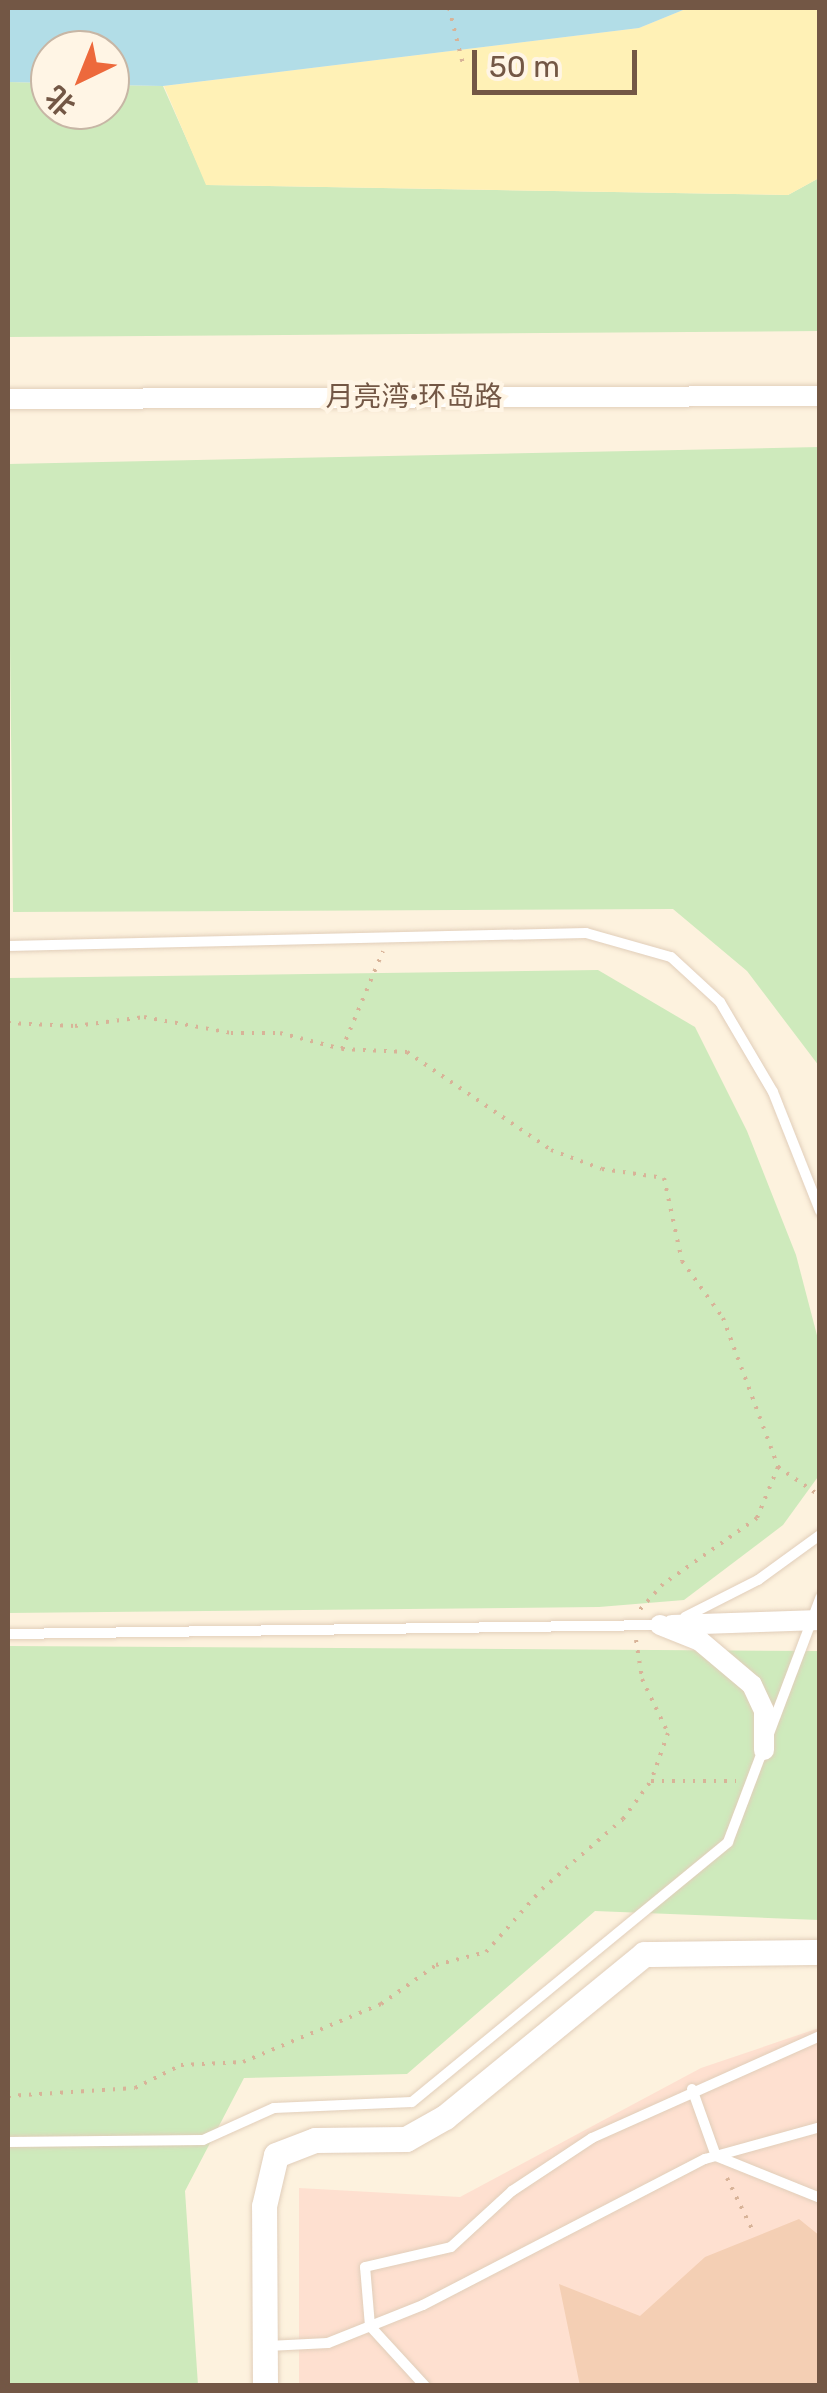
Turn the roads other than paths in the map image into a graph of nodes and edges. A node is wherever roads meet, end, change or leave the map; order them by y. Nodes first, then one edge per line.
1 (820, 396) edge
2 (8, 399) edge
3 (8, 946) edge
4 (820, 1210) edge
5 (820, 1534) edge
6 (820, 1598) edge
7 (816, 1620) edge
8 (660, 1626) junction
9 (8, 1634) edge
10 (764, 1750) junction
11 (820, 1952) edge
12 (820, 2036) edge
13 (692, 2089) junction
14 (820, 2127) edge
15 (8, 2142) edge
16 (716, 2156) junction
17 (820, 2198) edge
18 (370, 2326) junction
19 (265, 2346) junction
20 (265, 2386) edge
21 (425, 2386) edge

1 - 2 street, 月亮湾·环岛路
3 - 4 lane
5 - 8 lane
6 - 7 lane
7 - 8 street
7 - 10 lane
8 - 9 lane
8 - 10 street
10 - 15 lane
11 - 19 street
12 - 13 lane
13 - 16 lane
13 - 18 lane
14 - 16 lane
16 - 17 lane
16 - 18 lane
18 - 19 lane
18 - 21 lane
19 - 20 street

